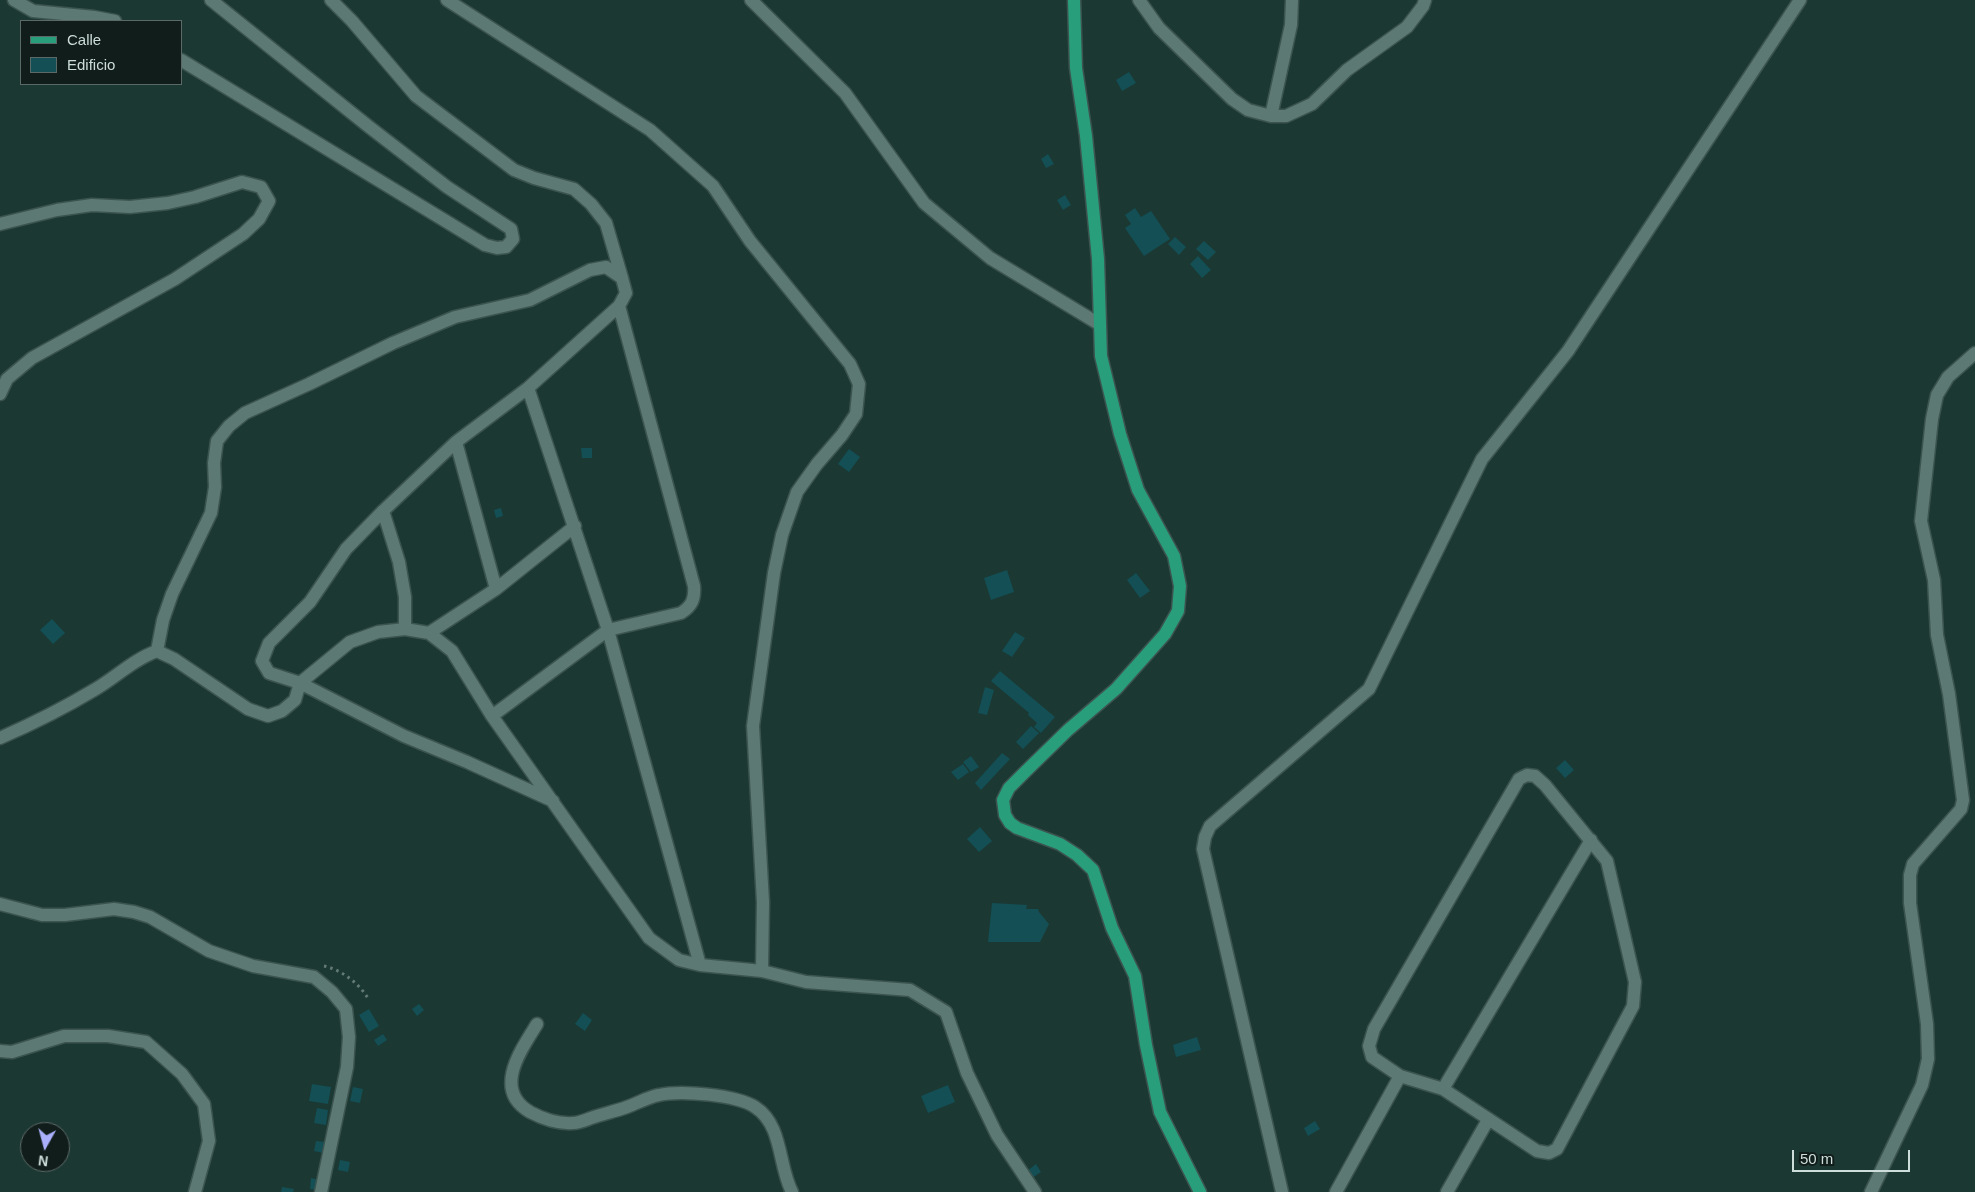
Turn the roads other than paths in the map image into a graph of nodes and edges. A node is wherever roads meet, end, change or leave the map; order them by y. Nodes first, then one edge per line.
1 (14, 0) edge
2 (211, 0) edge
3 (331, 0) edge
4 (447, 0) edge
5 (751, 0) edge
6 (1074, 0) edge
7 (1139, 0) edge
8 (1292, 0) edge
9 (1425, 0) edge
10 (1800, 0) edge
11 (110, 20) edge
12 (182, 61) edge
13 (1271, 116) junction
14 (0, 224) edge
15 (622, 278) junction
16 (619, 306) junction
17 (1098, 324) junction
18 (1975, 352) edge
19 (528, 388) junction
20 (0, 394) edge
21 (456, 442) junction
22 (383, 511) junction
23 (575, 526) junction
24 (496, 589) junction
25 (405, 629) junction
26 (608, 630) junction
27 (430, 633) junction
28 (157, 651) junction
29 (300, 683) junction
30 (492, 716) junction
31 (0, 738) edge
32 (553, 802) junction
33 (1591, 840) junction
34 (0, 904) edge
35 (700, 965) junction
36 (762, 971) junction
37 (537, 1024) dead end
38 (0, 1051) edge
39 (1400, 1076) junction
40 (1443, 1089) junction
41 (1488, 1120) junction
42 (195, 1192) edge
43 (321, 1192) edge
44 (792, 1192) edge
45 (1035, 1192) edge
46 (1200, 1192) edge
47 (1282, 1192) edge
48 (1336, 1192) edge
49 (1447, 1192) edge
50 (1871, 1192) edge

1 - 11 street
2 - 12 street
3 - 15 street
4 - 36 street
5 - 17 street
6 - 17 main road
7 - 13 street
8 - 13 street
9 - 13 street
10 - 47 street
14 - 20 street
15 - 16 street
15 - 28 street
16 - 19 street
16 - 26 street
17 - 46 main road
18 - 50 street
19 - 21 street
19 - 23 street
21 - 22 street
21 - 24 street
22 - 25 street
22 - 29 street
23 - 24 street
23 - 26 street
24 - 27 street
25 - 27 street
25 - 29 street
26 - 30 street
26 - 35 street
27 - 30 street
28 - 29 street
28 - 31 street
29 - 32 street
30 - 32 street
32 - 35 street
33 - 39 street
33 - 40 street
33 - 41 street
34 - 43 street
35 - 36 street
36 - 45 street
37 - 44 street
38 - 42 street
39 - 40 street
39 - 48 street
40 - 41 street
41 - 49 street

